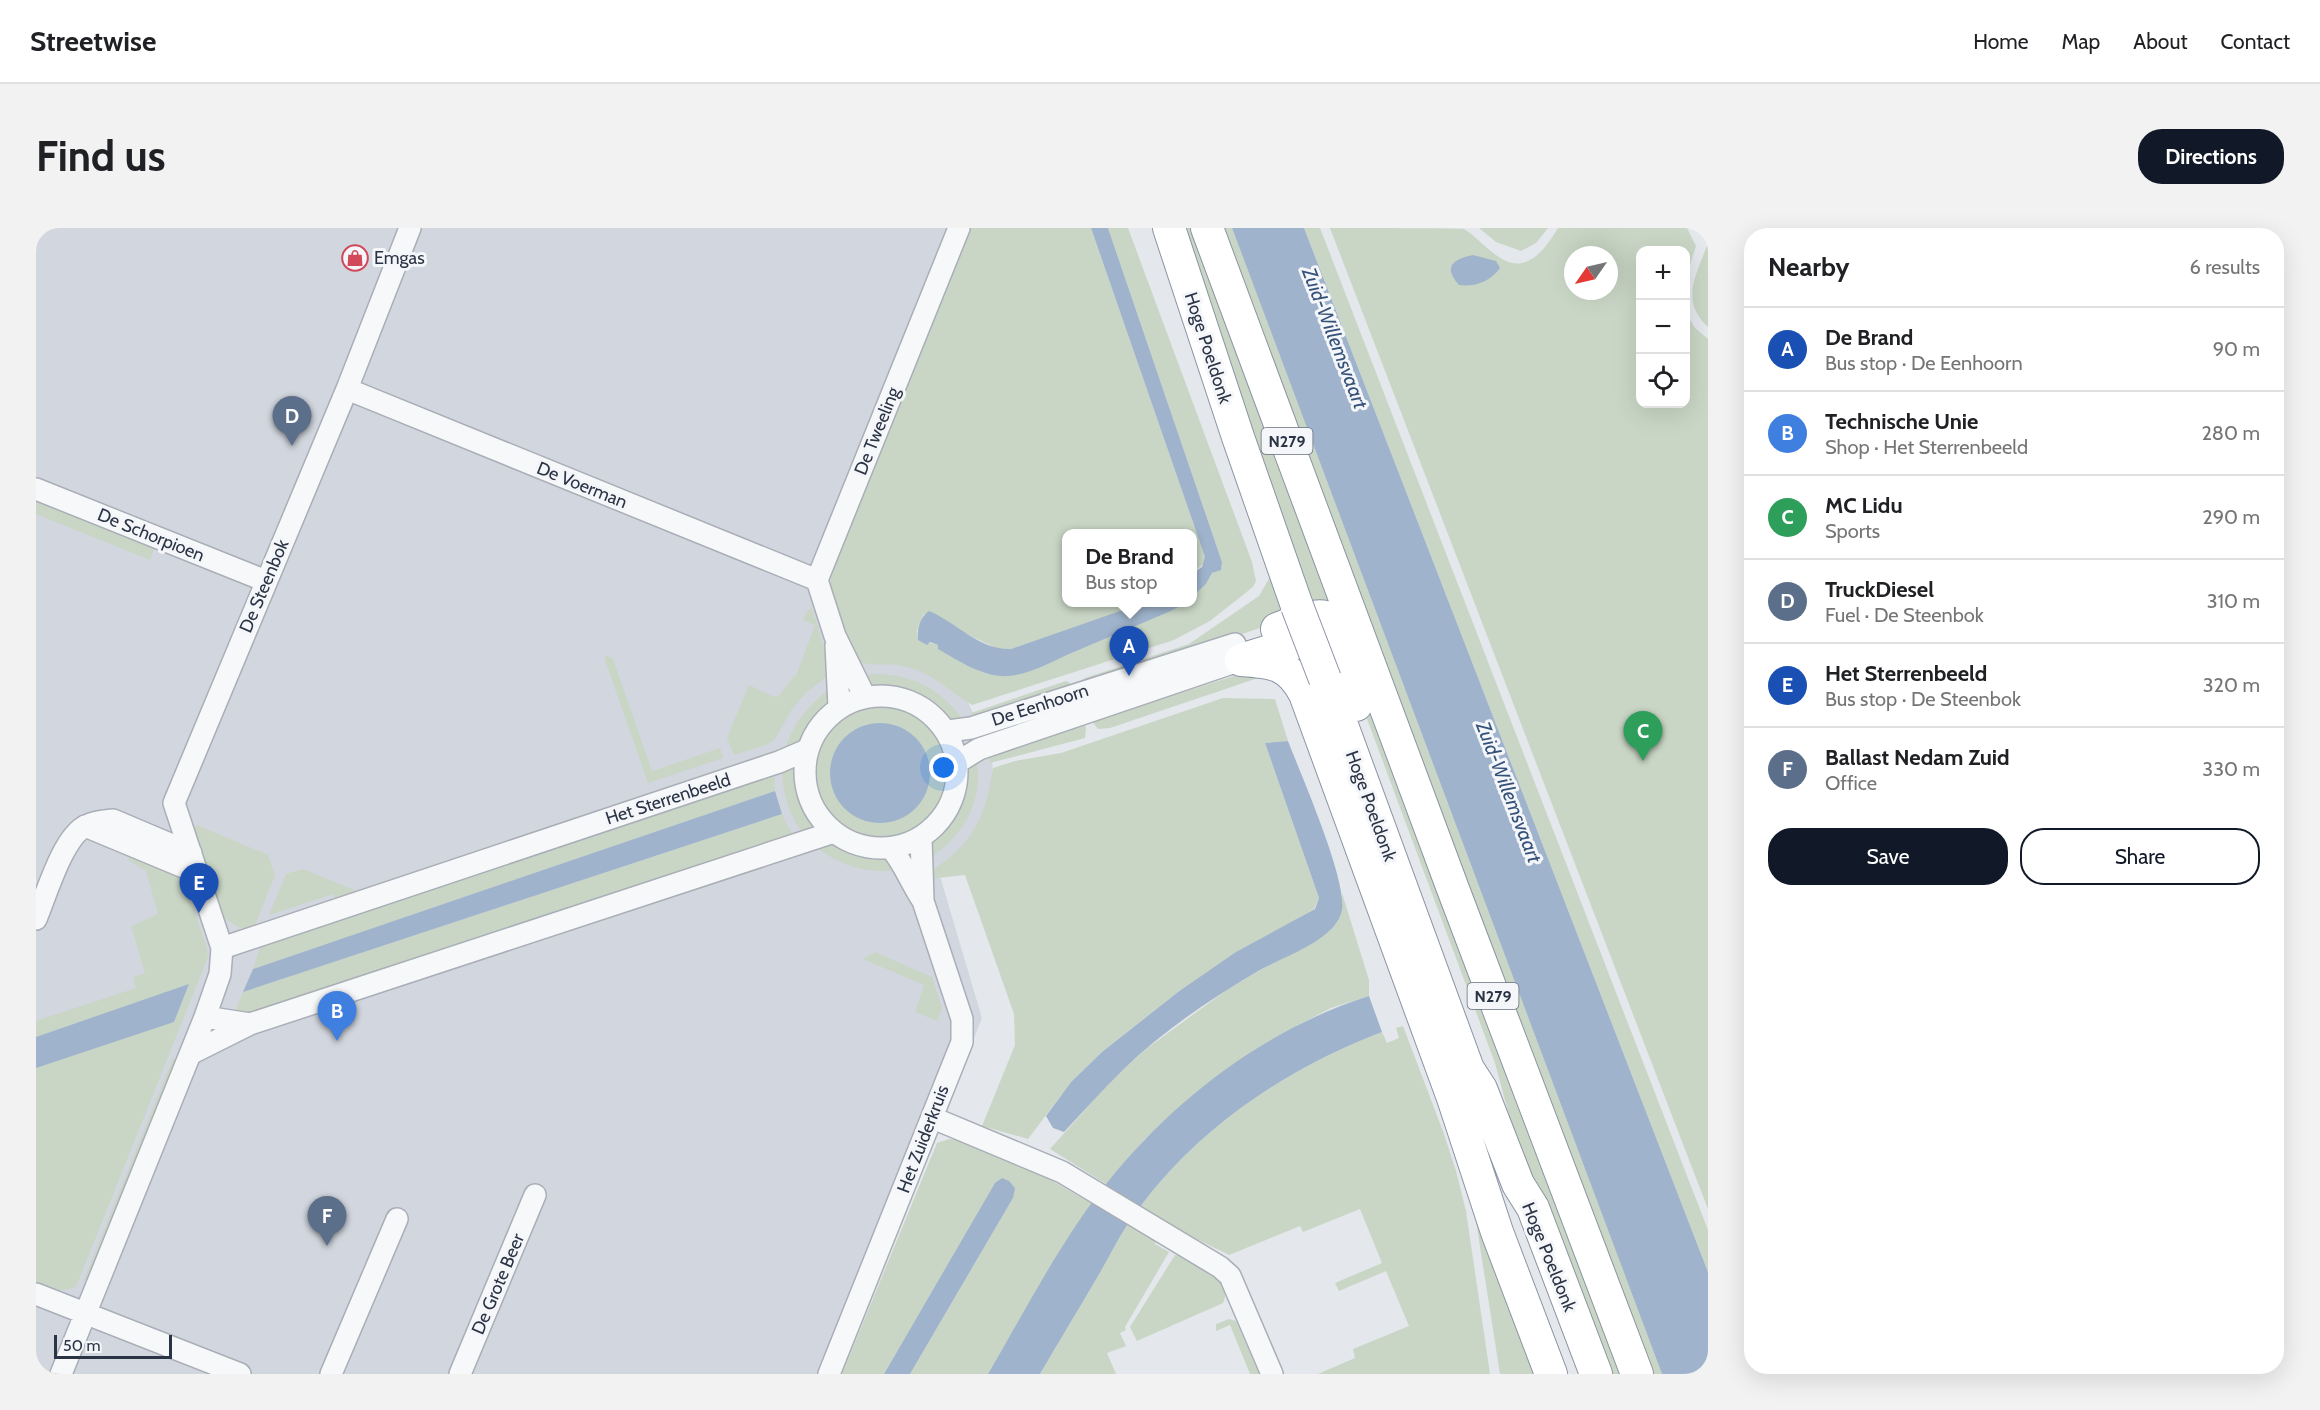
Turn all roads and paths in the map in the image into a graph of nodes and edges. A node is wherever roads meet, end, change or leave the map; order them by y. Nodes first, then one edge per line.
1 (410, 228) edge
2 (959, 228) edge
3 (1169, 228) edge
4 (1207, 228) edge
5 (346, 389) junction
6 (36, 489) edge
7 (817, 580) junction
8 (266, 581) junction
9 (835, 636) junction
10 (1238, 652) junction
11 (1366, 654) junction
12 (865, 697) junction
13 (839, 706) junction
14 (948, 731) junction
15 (807, 750) junction
16 (958, 762) junction
17 (834, 832) junction
18 (921, 837) junction
19 (891, 848) junction
20 (194, 863) junction
21 (923, 901) junction
22 (36, 919) edge
23 (222, 948) junction
24 (205, 1017) junction
25 (250, 1024) junction
26 (190, 1054) junction
27 (1468, 1069) junction
28 (933, 1118) junction
29 (535, 1195) dead end
30 (1533, 1208) junction
31 (397, 1219) dead end
32 (36, 1294) edge
33 (85, 1314) junction
34 (61, 1374) edge
35 (240, 1374) edge
36 (331, 1374) edge
37 (460, 1374) edge
38 (829, 1374) edge
39 (1272, 1374) edge
40 (1551, 1374) edge
41 (1574, 1374) edge
42 (1596, 1374) edge
43 (1637, 1374) edge

1 - 5 street, De Steenbok
2 - 7 street, De Tweeling
3 - 27 highway, Hoge Poeldonk / N279, bridge
4 - 11 highway, N279
5 - 7 street, De Voerman
5 - 8 street, De Steenbok
6 - 8 street, De Schorpioen
7 - 9 street
8 - 20 street, De Steenbok
9 - 12 street
9 - 13 street
10 - 11 highway, N279
10 - 14 street, De Eenhoorn
10 - 16 street, De Eenhoorn
10 - 30 highway, N279
10 - 40 highway
11 - 43 highway, N279
12 - 13 street
12 - 14 street
13 - 15 street
14 - 16 street
15 - 17 street
15 - 23 street, Het Sterrenbeeld
16 - 18 street
17 - 19 street
17 - 25 street
18 - 19 street
18 - 21 street, Het Zuiderkruis
19 - 21 street, Het Zuiderkruis
20 - 22 street
20 - 23 street, De Steenbok
21 - 28 street, Het Zuiderkruis
23 - 24 street
24 - 25 street
24 - 26 street
25 - 26 street
26 - 33 street
27 - 30 highway, Hoge Poeldonk / N279
27 - 41 highway, N279
28 - 38 street, Het Zuiderkruis
28 - 39 street
29 - 37 street, De Grote Beer
30 - 42 highway, Hoge Poeldonk / N279
31 - 36 street
32 - 33 street
33 - 34 street
33 - 35 street

